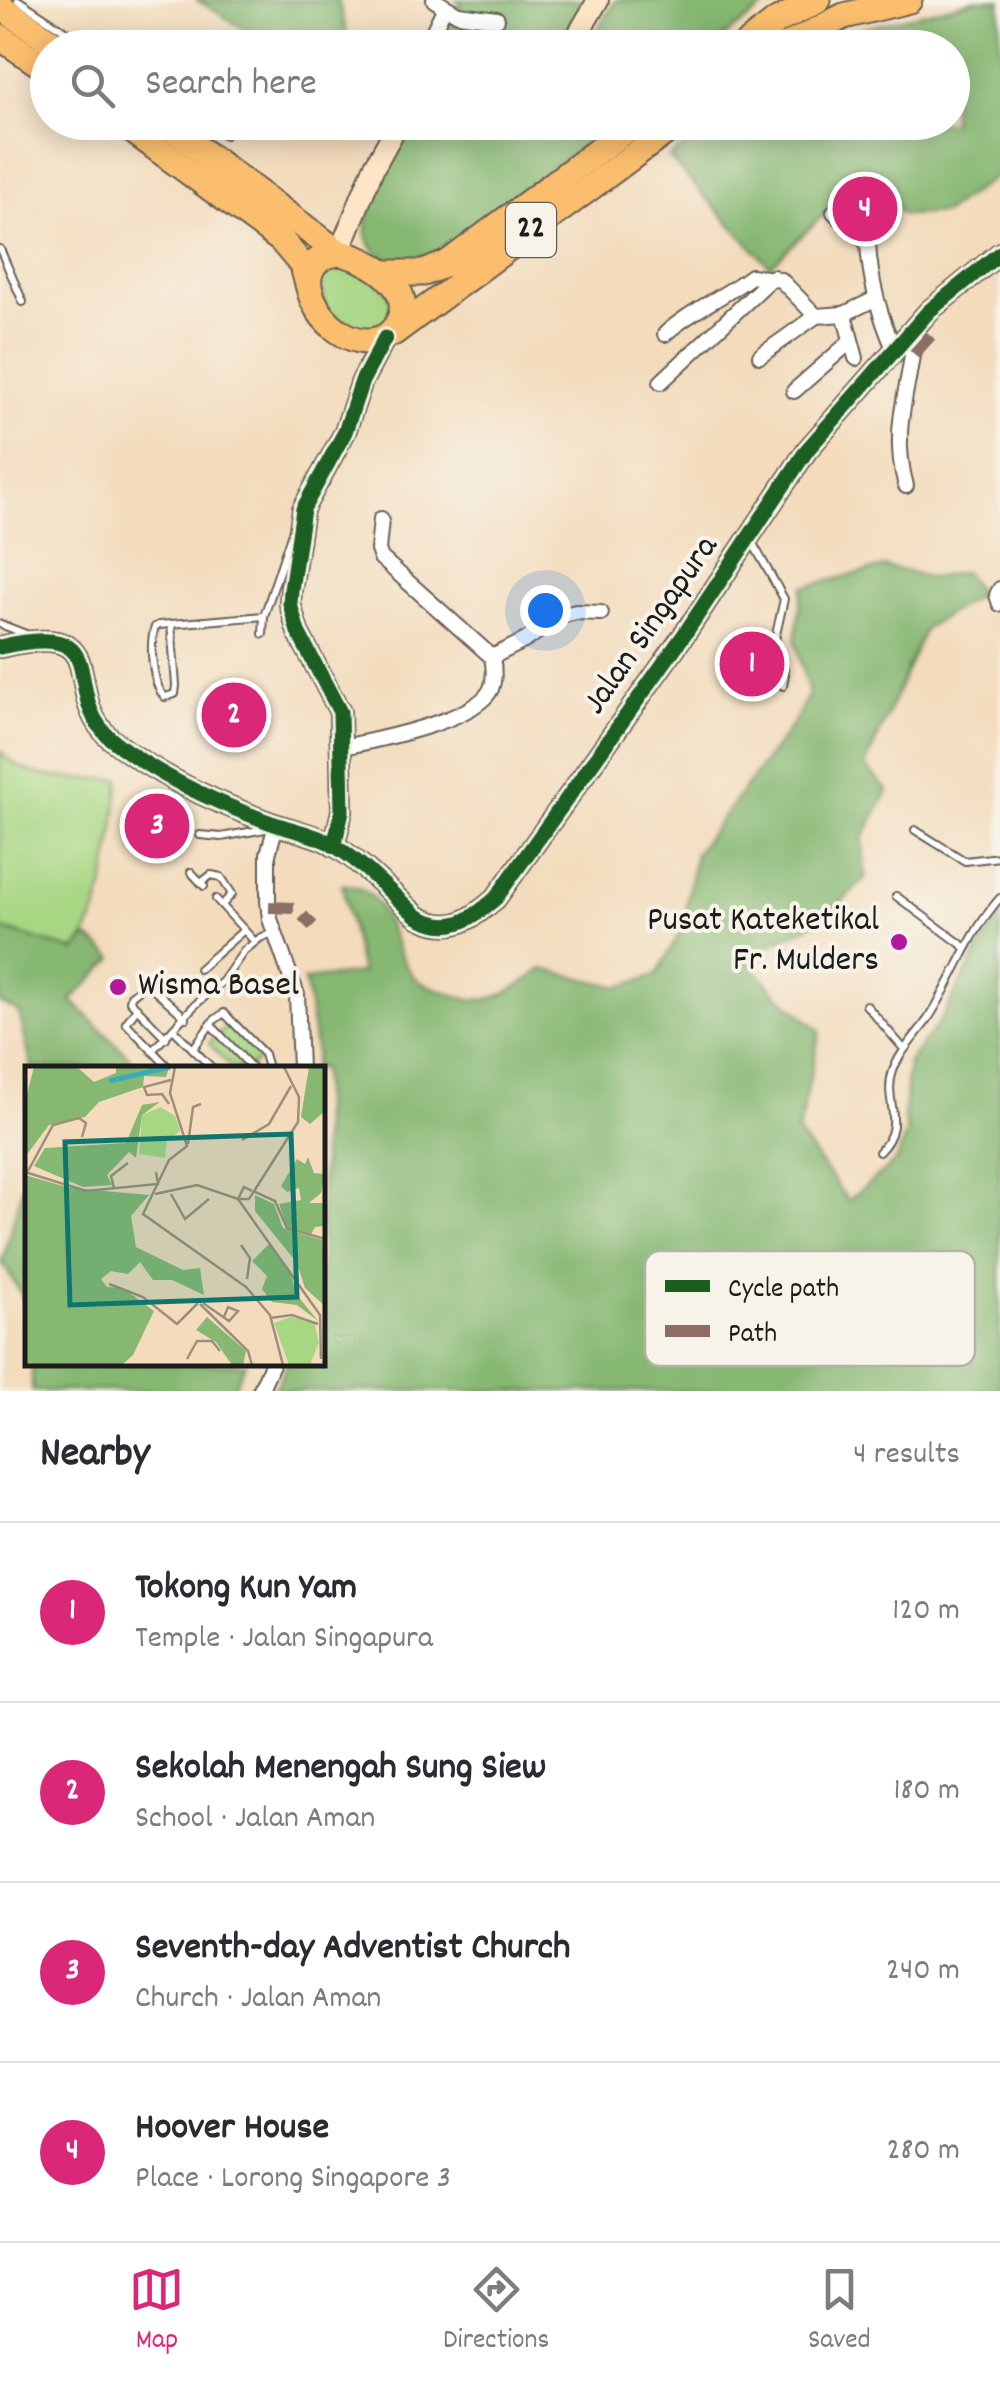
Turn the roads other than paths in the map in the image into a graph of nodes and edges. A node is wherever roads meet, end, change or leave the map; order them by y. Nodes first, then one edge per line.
1 (8, 0) edge
2 (18, 0) edge
3 (598, 0) edge
4 (818, 0) edge
5 (909, 0) edge
6 (439, 4) edge
7 (1, 6) edge
8 (497, 19) dead end
9 (35, 30) edge
10 (64, 30) edge
11 (431, 30) edge
12 (580, 30) edge
13 (767, 30) edge
14 (817, 30) edge
15 (0, 37) edge
16 (30, 58) edge
17 (145, 140) edge
18 (187, 140) edge
19 (390, 140) edge
20 (612, 140) edge
21 (654, 140) edge
22 (834, 212) dead end
23 (0, 249) edge
24 (339, 253) junction
25 (1000, 253) edge
26 (385, 273) junction
27 (773, 278) junction
28 (308, 288) junction
29 (875, 299) junction
30 (23, 302) dead end
31 (844, 314) junction
32 (816, 316) junction
33 (915, 328) junction
34 (665, 334) dead end
35 (348, 337) junction
36 (385, 338) junction
37 (852, 342) junction
38 (895, 351) junction
39 (760, 356) dead end
40 (856, 358) dead end
41 (362, 382) junction
42 (661, 382) dead end
43 (794, 391) dead end
44 (906, 486) dead end
45 (303, 508) junction
46 (380, 519) dead end
47 (750, 539) junction
48 (1000, 588) edge
49 (1000, 604) edge
50 (601, 613) dead end
51 (264, 616) junction
52 (0, 624) edge
53 (172, 624) junction
54 (262, 634) dead end
55 (42, 640) junction
56 (0, 646) edge
57 (492, 657) junction
58 (783, 686) dead end
59 (342, 747) junction
60 (276, 826) junction
61 (915, 830) dead end
62 (200, 835) dead end
63 (334, 846) junction
64 (1000, 857) edge
65 (191, 872) dead end
66 (896, 896) dead end
67 (1000, 898) edge
68 (244, 930) junction
69 (275, 932) junction
70 (255, 942) junction
71 (965, 947) junction
72 (199, 969) dead end
73 (866, 1005) dead end
74 (138, 1008) junction
75 (186, 1018) junction
76 (211, 1026) junction
77 (174, 1030) junction
78 (166, 1038) junction
79 (193, 1049) junction
80 (904, 1049) junction
81 (152, 1051) junction
82 (167, 1066) edge
83 (210, 1066) edge
84 (250, 1066) edge
85 (267, 1066) edge
86 (300, 1066) edge
87 (879, 1152) dead end
88 (271, 1366) edge
89 (260, 1391) edge

1 - 7 lane
2 - 10 lane
3 - 12 street
4 - 13 highway
5 - 14 highway
6 - 8 street
6 - 11 street
7 - 9 highway
15 - 16 highway
17 - 28 highway
18 - 24 highway, 22
19 - 24 street
20 - 26 highway, 22
21 - 36 highway, 22
22 - 29 street
23 - 30 lane
24 - 26 highway, 22
24 - 28 highway
25 - 33 street, Jalan Singapura
26 - 36 highway
27 - 32 street
27 - 34 street
27 - 42 street
28 - 35 highway
29 - 31 street
29 - 38 street
31 - 32 street
31 - 37 street
32 - 39 street
33 - 38 street, Jalan Singapura
33 - 44 street
35 - 36 highway
35 - 41 street
36 - 41 street
37 - 40 street
37 - 43 street
38 - 47 street, Jalan Singapura
41 - 45 street
45 - 51 lane
45 - 59 street
46 - 57 street
47 - 58 lane
47 - 63 street, Jalan Singapura
48 - 49 street
50 - 57 street
51 - 53 lane
51 - 54 lane
52 - 55 lane
53 - 53 lane
55 - 56 street
55 - 60 street
57 - 59 street
59 - 63 street
60 - 62 lane
60 - 63 street
60 - 69 street
61 - 64 lane
65 - 68 lane
66 - 71 lane
67 - 71 lane
68 - 70 lane
68 - 72 lane
69 - 70 lane
69 - 86 street
70 - 75 lane
71 - 80 lane
73 - 80 lane
74 - 75 lane
74 - 78 lane
74 - 81 lane
75 - 77 lane
76 - 79 lane
76 - 84 lane
76 - 85 lane
77 - 78 lane
77 - 79 lane
78 - 81 lane
79 - 83 lane
80 - 87 lane
81 - 82 lane
88 - 89 street

